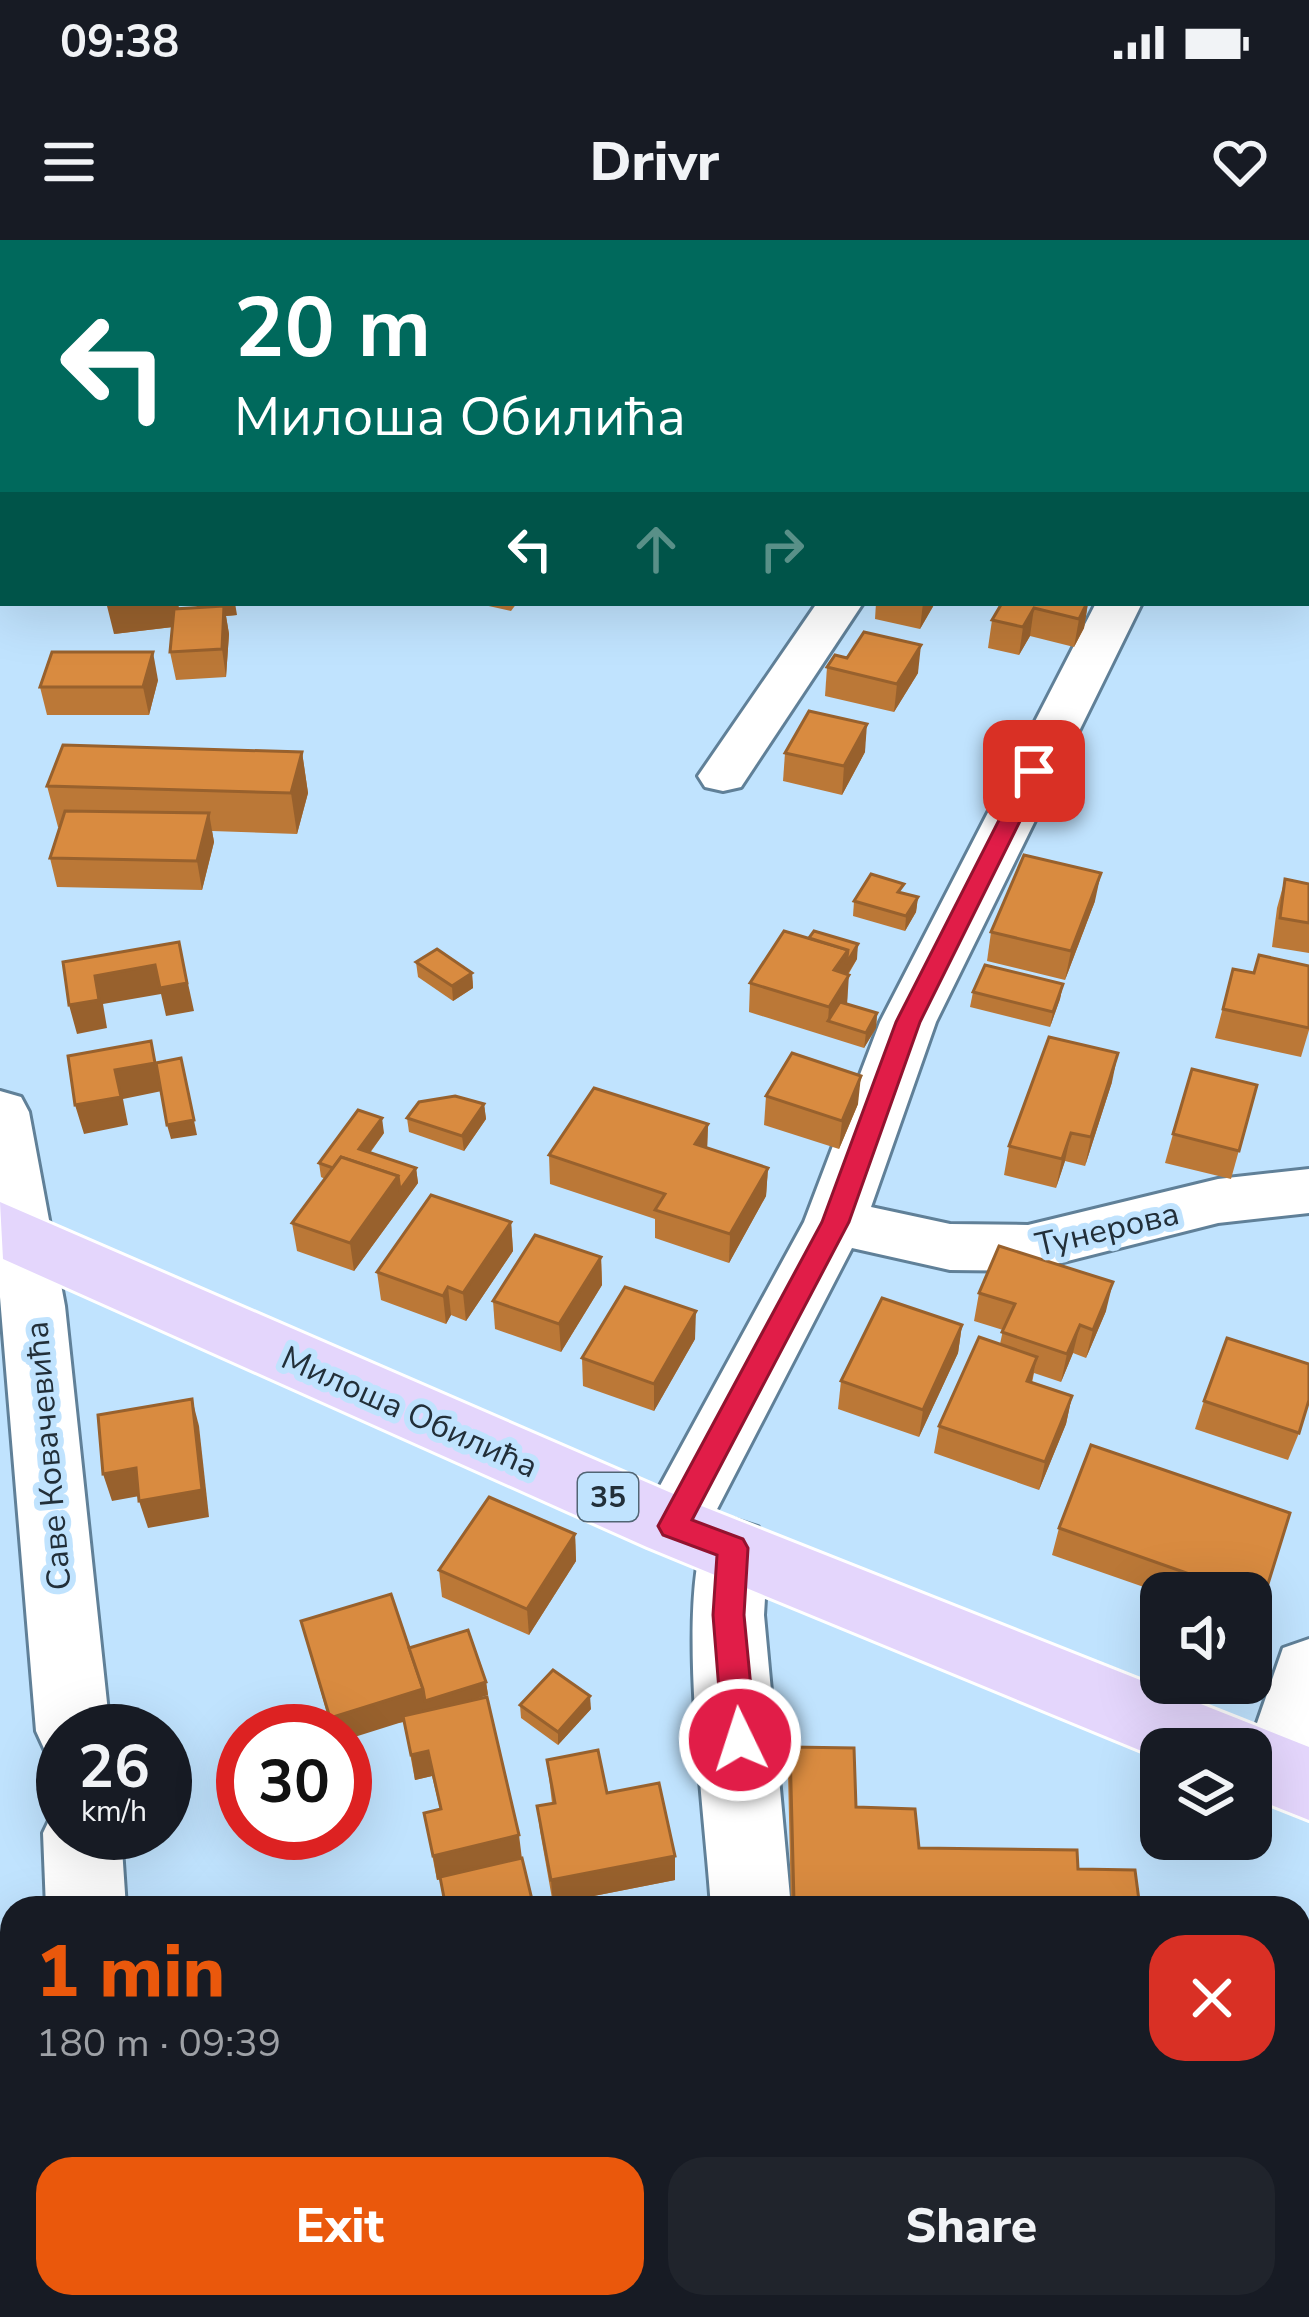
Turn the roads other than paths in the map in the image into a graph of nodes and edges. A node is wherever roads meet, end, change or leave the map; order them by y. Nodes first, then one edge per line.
1 (838, 606) edge
2 (1117, 606) edge
3 (723, 776) dead end
4 (0, 1112) edge
5 (1309, 1191) edge
6 (835, 1222) junction
7 (13, 1234) edge
8 (703, 1537) junction
9 (1309, 1671) edge
10 (70, 1704) edge
11 (1173, 1728) edge
12 (1272, 1753) edge
13 (83, 1860) edge
14 (85, 1896) edge
15 (751, 1896) edge

1 - 3 street
2 - 6 street
4 - 7 street, Саве Ковачевића
5 - 6 street, Тунерова
6 - 8 street
7 - 8 main road, Милоша Обилића / 35
7 - 10 street, Саве Ковачевића
8 - 11 main road, Милоша Обилића / 35
8 - 15 street
9 - 12 street
13 - 14 street

